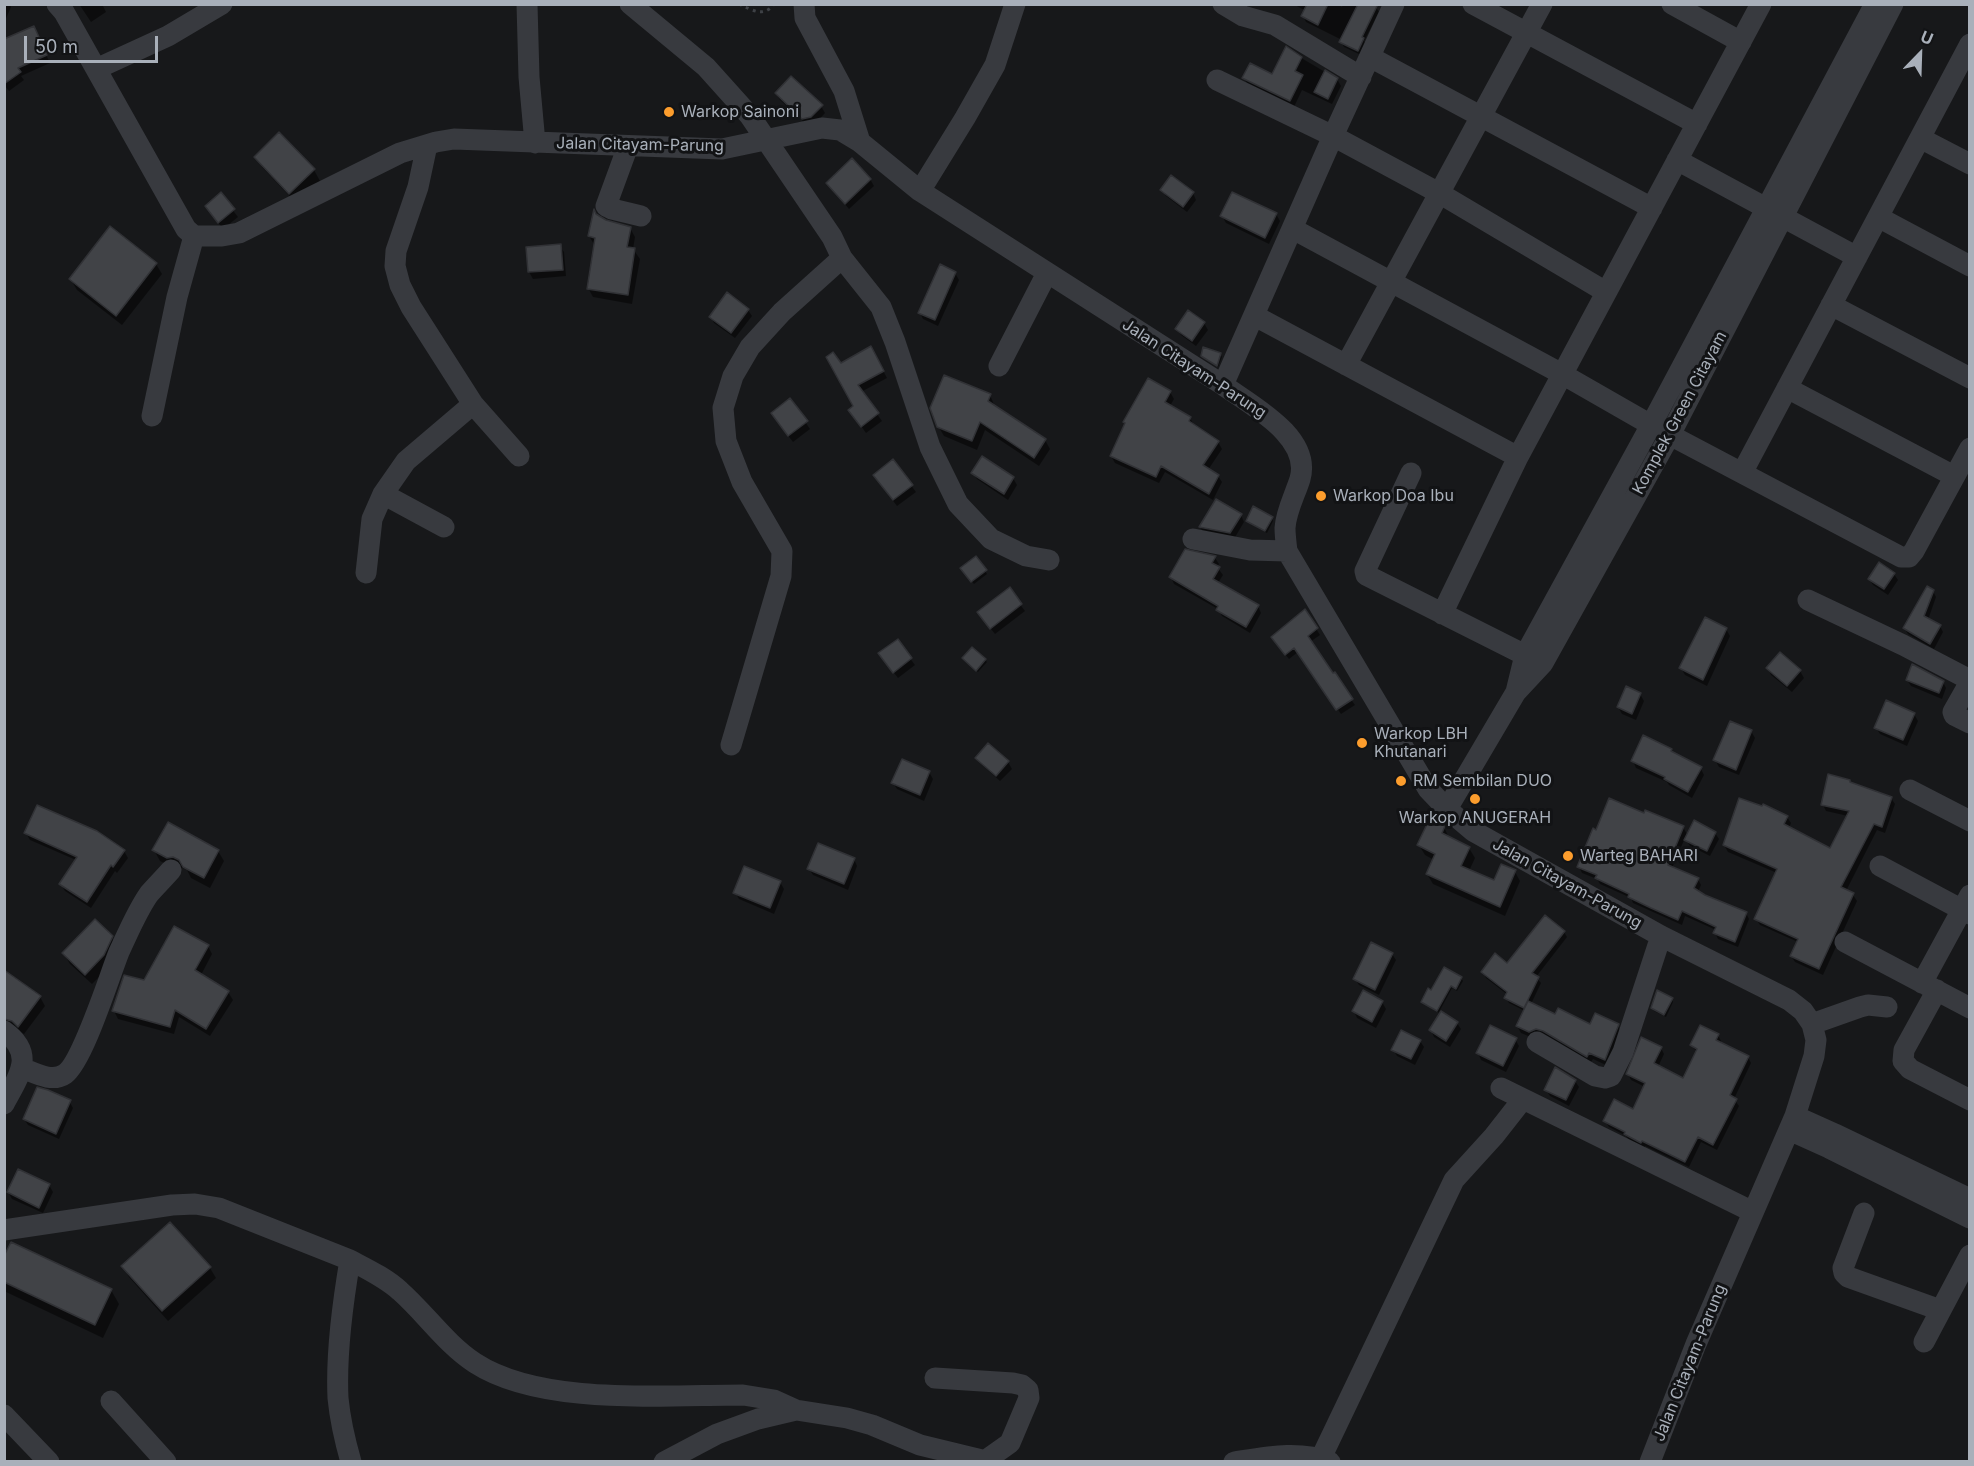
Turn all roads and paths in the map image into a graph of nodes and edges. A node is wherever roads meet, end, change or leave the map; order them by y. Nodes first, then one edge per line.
1 (57, 4) edge
2 (222, 4) edge
3 (528, 4) edge
4 (630, 4) edge
5 (739, 4) edge
6 (774, 4) edge
7 (804, 4) edge
8 (1015, 4) edge
9 (1223, 4) edge
10 (1394, 4) edge
11 (1473, 4) edge
12 (1542, 4) edge
13 (1672, 4) edge
14 (1761, 4) edge
15 (1875, 4) edge
16 (1893, 4) edge
17 (1527, 33) junction
18 (1741, 42) junction
19 (1967, 56) edge
20 (1370, 57) junction
21 (96, 69) junction
22 (1361, 77) junction
23 (1217, 80) dead end
24 (844, 91) junction
25 (1481, 116) junction
26 (1697, 124) junction
27 (807, 131) junction
28 (1333, 136) junction
29 (1920, 138) junction
30 (765, 140) junction
31 (860, 142) junction
32 (535, 143) junction
33 (427, 145) junction
34 (628, 146) junction
35 (1677, 160) junction
36 (1970, 164) edge
37 (920, 191) junction
38 (1439, 193) junction
39 (1652, 208) junction
40 (1774, 212) junction
41 (641, 216) dead end
42 (1878, 217) junction
43 (1293, 229) junction
44 (194, 236) junction
45 (1857, 257) junction
46 (842, 258) junction
47 (1970, 266) edge
48 (1047, 273) junction
49 (1391, 282) junction
50 (1606, 292) junction
51 (1831, 305) junction
52 (1255, 316) junction
53 (1346, 365) junction
54 (999, 366) dead end
55 (1562, 374) junction
56 (1970, 378) edge
57 (1223, 386) junction
58 (1787, 388) junction
59 (473, 404) junction
60 (152, 416) dead end
61 (1651, 425) junction
62 (1670, 435) junction
63 (1970, 448) edge
64 (519, 456) dead end
65 (1518, 457) junction
66 (1411, 473) dead end
67 (1742, 473) junction
68 (1954, 477) junction
69 (383, 494) junction
70 (444, 527) dead end
71 (1193, 539) dead end
72 (1287, 551) junction
73 (1049, 560) dead end
74 (366, 573) dead end
75 (1808, 600) dead end
76 (1442, 614) junction
77 (1525, 655) junction
78 (1970, 681) edge
79 (1516, 692) junction
80 (1970, 723) edge
81 (731, 745) dead end
82 (1911, 790) dead end
83 (1447, 809) junction
84 (1970, 821) edge
85 (1880, 866) dead end
86 (171, 870) dead end
87 (1967, 906) edge
88 (1661, 936) junction
89 (1845, 942) dead end
90 (1930, 987) junction
91 (1887, 1007) dead end
92 (1970, 1008) edge
93 (1812, 1024) junction
94 (4, 1031) edge
95 (1537, 1042) dead end
96 (22, 1068) junction
97 (1502, 1088) dead end
98 (1523, 1098) junction
99 (1970, 1100) edge
100 (4, 1104) edge
101 (1792, 1123) junction
102 (1970, 1199) edge
103 (1753, 1212) junction
104 (1864, 1213) dead end
105 (1970, 1218) edge
106 (4, 1230) edge
107 (1970, 1255) edge
108 (350, 1260) junction
109 (1940, 1310) junction
110 (1924, 1342) dead end
111 (935, 1378) dead end
112 (111, 1401) dead end
113 (796, 1410) junction
114 (4, 1415) edge
115 (917, 1453) edge
116 (987, 1459) edge
117 (1325, 1460) edge
118 (49, 1461) edge
119 (166, 1461) edge
120 (351, 1461) edge
121 (664, 1461) edge
122 (1234, 1461) edge
123 (1650, 1461) edge

1 - 21 street
2 - 21 street
3 - 32 street
4 - 30 street
5 - 6 path
7 - 24 street
8 - 37 street
9 - 22 street
10 - 20 street
11 - 17 street
12 - 17 street
13 - 18 street
14 - 18 street
15 - 40 street
16 - 40 street, Komplek Green Citayam
17 - 25 street
17 - 26 street
18 - 26 street
19 - 29 street
20 - 22 street
20 - 25 street
21 - 44 street
22 - 28 street
23 - 28 street
24 - 27 street
24 - 31 street
25 - 38 street
25 - 39 street
26 - 35 street
27 - 30 street, Jalan Citayam-Parung
27 - 31 street, Jalan Citayam-Parung
28 - 38 street
28 - 43 street
29 - 36 street
29 - 42 street
30 - 34 street, Jalan Citayam-Parung
30 - 46 street
31 - 37 street, Jalan Citayam-Parung
32 - 33 street, Jalan Citayam-Parung
32 - 34 street, Jalan Citayam-Parung
33 - 44 street, Jalan Citayam-Parung
33 - 59 street
34 - 41 street
35 - 39 street
35 - 40 street
37 - 48 street, Jalan Citayam-Parung
38 - 49 street
38 - 50 street
39 - 50 street
40 - 45 street
40 - 61 street
40 - 62 street, Komplek Green Citayam
42 - 45 street
42 - 47 street
43 - 49 street
43 - 52 street
44 - 60 street
45 - 51 street
46 - 73 street
46 - 81 street
48 - 54 street
48 - 57 street, Jalan Citayam-Parung
49 - 53 street
49 - 55 street
50 - 55 street
51 - 56 street
51 - 58 street
52 - 53 street
52 - 57 street
53 - 65 street
55 - 61 street
55 - 65 street
57 - 72 street, Jalan Citayam-Parung
58 - 67 street
58 - 68 street
59 - 64 street
59 - 69 street
61 - 62 street
61 - 77 street
62 - 67 street
62 - 79 street, Komplek Green Citayam
63 - 68 street
65 - 76 street
66 - 76 street
67 - 68 street
69 - 70 street
69 - 74 street
71 - 72 street
72 - 83 street, Jalan Citayam-Parung
75 - 78 street
76 - 77 street
77 - 79 street
78 - 80 street
79 - 83 street, Komplek Green Citayam
82 - 84 street
83 - 88 street, Jalan Citayam-Parung
85 - 87 street
86 - 96 street
87 - 90 street
88 - 93 street, Jalan Citayam-Parung
88 - 95 street
89 - 90 street
90 - 92 street
90 - 99 street
91 - 93 street
93 - 101 street, Jalan Citayam-Parung
94 - 96 street
96 - 100 street
97 - 98 street
98 - 103 street
98 - 117 street
101 - 102 street
101 - 103 street, Jalan Citayam-Parung
101 - 105 street
103 - 123 street, Jalan Citayam-Parung
104 - 109 street
106 - 108 street
107 - 109 street
108 - 113 street
108 - 120 street
109 - 110 street
111 - 116 street
112 - 119 street
113 - 115 street
113 - 121 street
114 - 118 street
115 - 116 street
117 - 122 street

